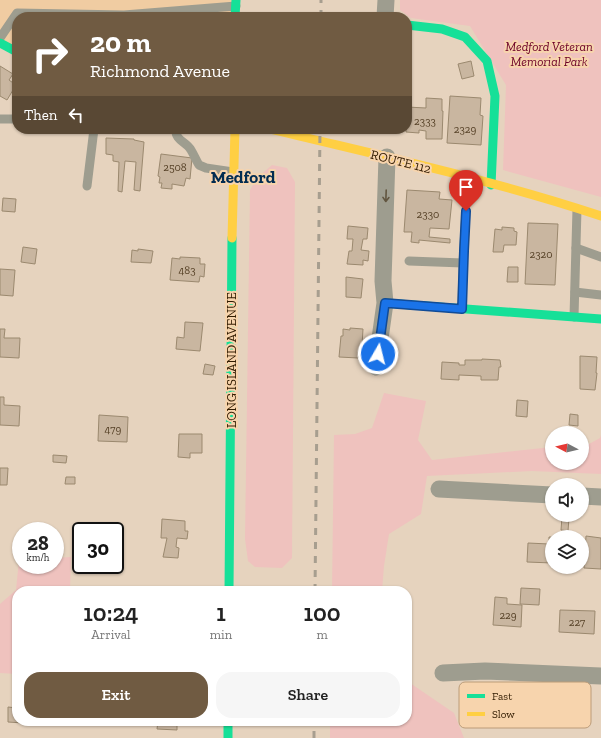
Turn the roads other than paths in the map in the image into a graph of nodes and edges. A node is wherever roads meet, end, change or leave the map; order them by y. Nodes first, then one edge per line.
1 (386, 0) edge
2 (236, 3) edge
3 (152, 12) edge
4 (385, 12) edge
5 (12, 20) edge
6 (412, 26) edge
7 (0, 38) edge
8 (0, 43) edge
9 (12, 49) edge
10 (0, 119) edge
11 (12, 119) edge
12 (93, 134) edge
13 (176, 134) edge
14 (234, 134) edge
15 (291, 134) edge
16 (387, 157) junction
17 (233, 172) junction
18 (491, 185) junction
19 (87, 186) dead end
20 (577, 208) junction
21 (466, 211) dead end
22 (601, 216) edge
23 (576, 248) junction
24 (601, 257) edge
25 (409, 261) dead end
26 (463, 263) junction
27 (574, 292) junction
28 (601, 295) edge
29 (385, 303) junction
30 (462, 309) junction
31 (574, 317) junction
32 (601, 319) edge
33 (376, 367) dead end
34 (439, 489) dead end
35 (545, 495) edge
36 (589, 496) edge
37 (601, 497) edge
38 (229, 586) edge
39 (444, 672) dead end
40 (601, 676) edge
41 (228, 726) edge
42 (228, 738) edge

1 - 4 street
2 - 3 lane
5 - 7 lane
6 - 18 street
8 - 9 street
10 - 11 lane
12 - 19 lane
13 - 17 lane
14 - 17 street, LONG ISLAND AVENUE
15 - 16 street, ROUTE 112
16 - 18 street, ROUTE 112
16 -> 29 street
17 - 38 street, LONG ISLAND AVENUE
18 - 20 street, ROUTE 112
20 - 22 street, ROUTE 112
20 - 23 lane
21 - 26 lane
23 - 24 lane
23 - 27 lane
25 - 26 lane
26 - 30 lane
27 - 28 lane
27 - 31 lane
29 - 30 street
29 - 33 street
30 - 31 street
31 - 32 street
34 - 35 street
36 - 37 street
39 - 40 street
41 - 42 street

